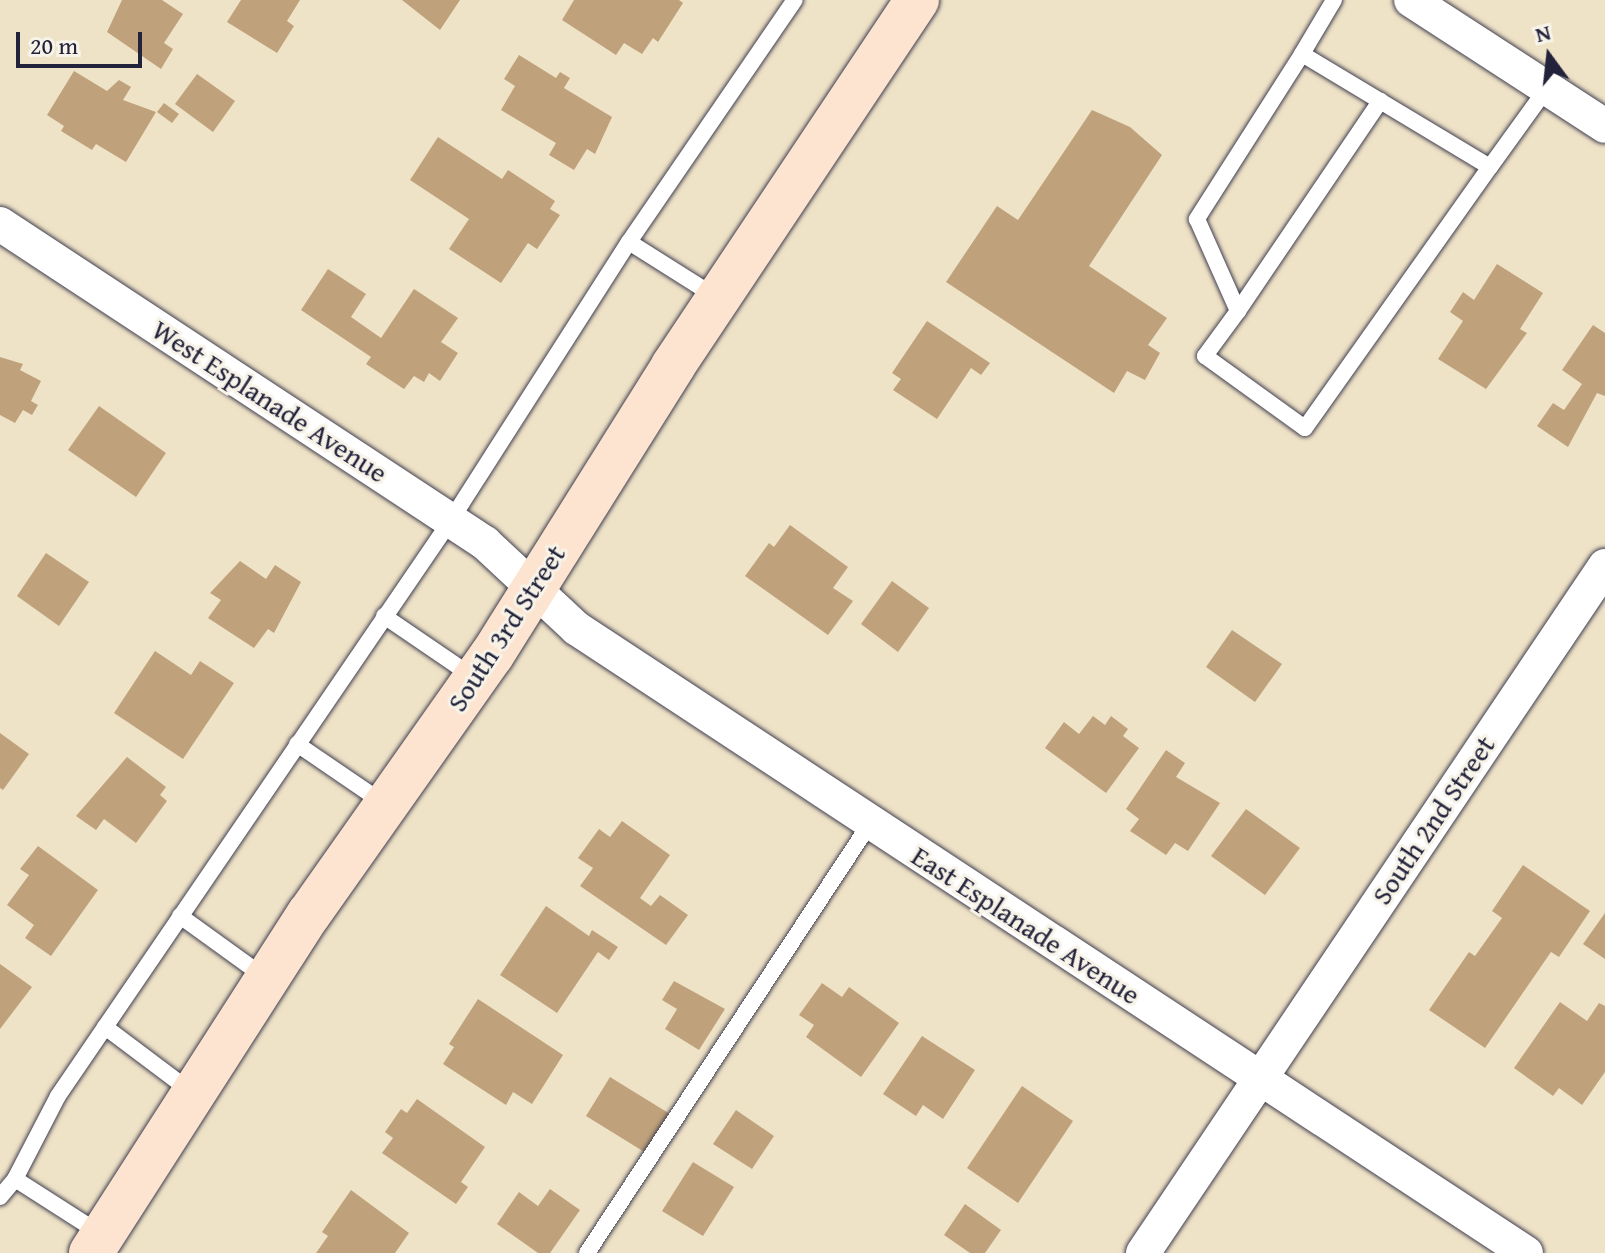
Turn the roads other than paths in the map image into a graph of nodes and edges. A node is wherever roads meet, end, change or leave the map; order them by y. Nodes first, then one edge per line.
1 (795, 0) edge
2 (917, 0) edge
3 (1334, 0) edge
4 (1411, 0) edge
5 (1302, 54) junction
6 (1547, 88) junction
7 (1380, 101) junction
8 (1605, 126) edge
9 (1490, 167) junction
10 (0, 224) edge
11 (629, 242) junction
12 (718, 299) junction
13 (1238, 311) junction
14 (451, 520) junction
15 (1605, 566) edge
16 (533, 587) junction
17 (384, 616) junction
18 (475, 678) junction
19 (297, 744) junction
20 (386, 805) junction
21 (869, 825) junction
22 (180, 916) junction
23 (267, 979) junction
24 (105, 1027) junction
25 (1260, 1075) junction
26 (193, 1093) junction
27 (15, 1179) junction
28 (0, 1197) edge
29 (97, 1244) edge
30 (587, 1253) edge
31 (1143, 1253) edge
32 (1526, 1253) edge

1 - 11 lane
2 - 12 street, South 3rd Street
3 - 5 lane
4 - 6 street
5 - 7 lane
5 - 13 lane
6 - 8 street
6 - 9 lane
7 - 9 lane
7 - 13 lane
9 - 13 lane
10 - 14 street, West Esplanade Avenue
11 - 12 lane
11 - 14 lane
12 - 16 street, South 3rd Street
14 - 16 street, West Esplanade Avenue
14 - 17 lane
15 - 25 street, South 2nd Street
16 - 18 street, South 3rd Street
16 - 21 street, East Esplanade Avenue
17 - 18 lane
17 - 19 lane
18 - 20 street, South 3rd Street
19 - 20 lane
19 - 22 lane
20 - 23 street, South 3rd Street
21 - 25 street, East Esplanade Avenue
21 - 30 lane
22 - 23 lane
22 - 24 lane
23 - 26 street, South 3rd Street
24 - 26 lane
24 - 27 lane
25 - 31 street, South 2nd Street
25 - 32 street, East Esplanade Avenue
26 - 29 street, South 3rd Street
27 - 28 lane
27 - 29 lane

